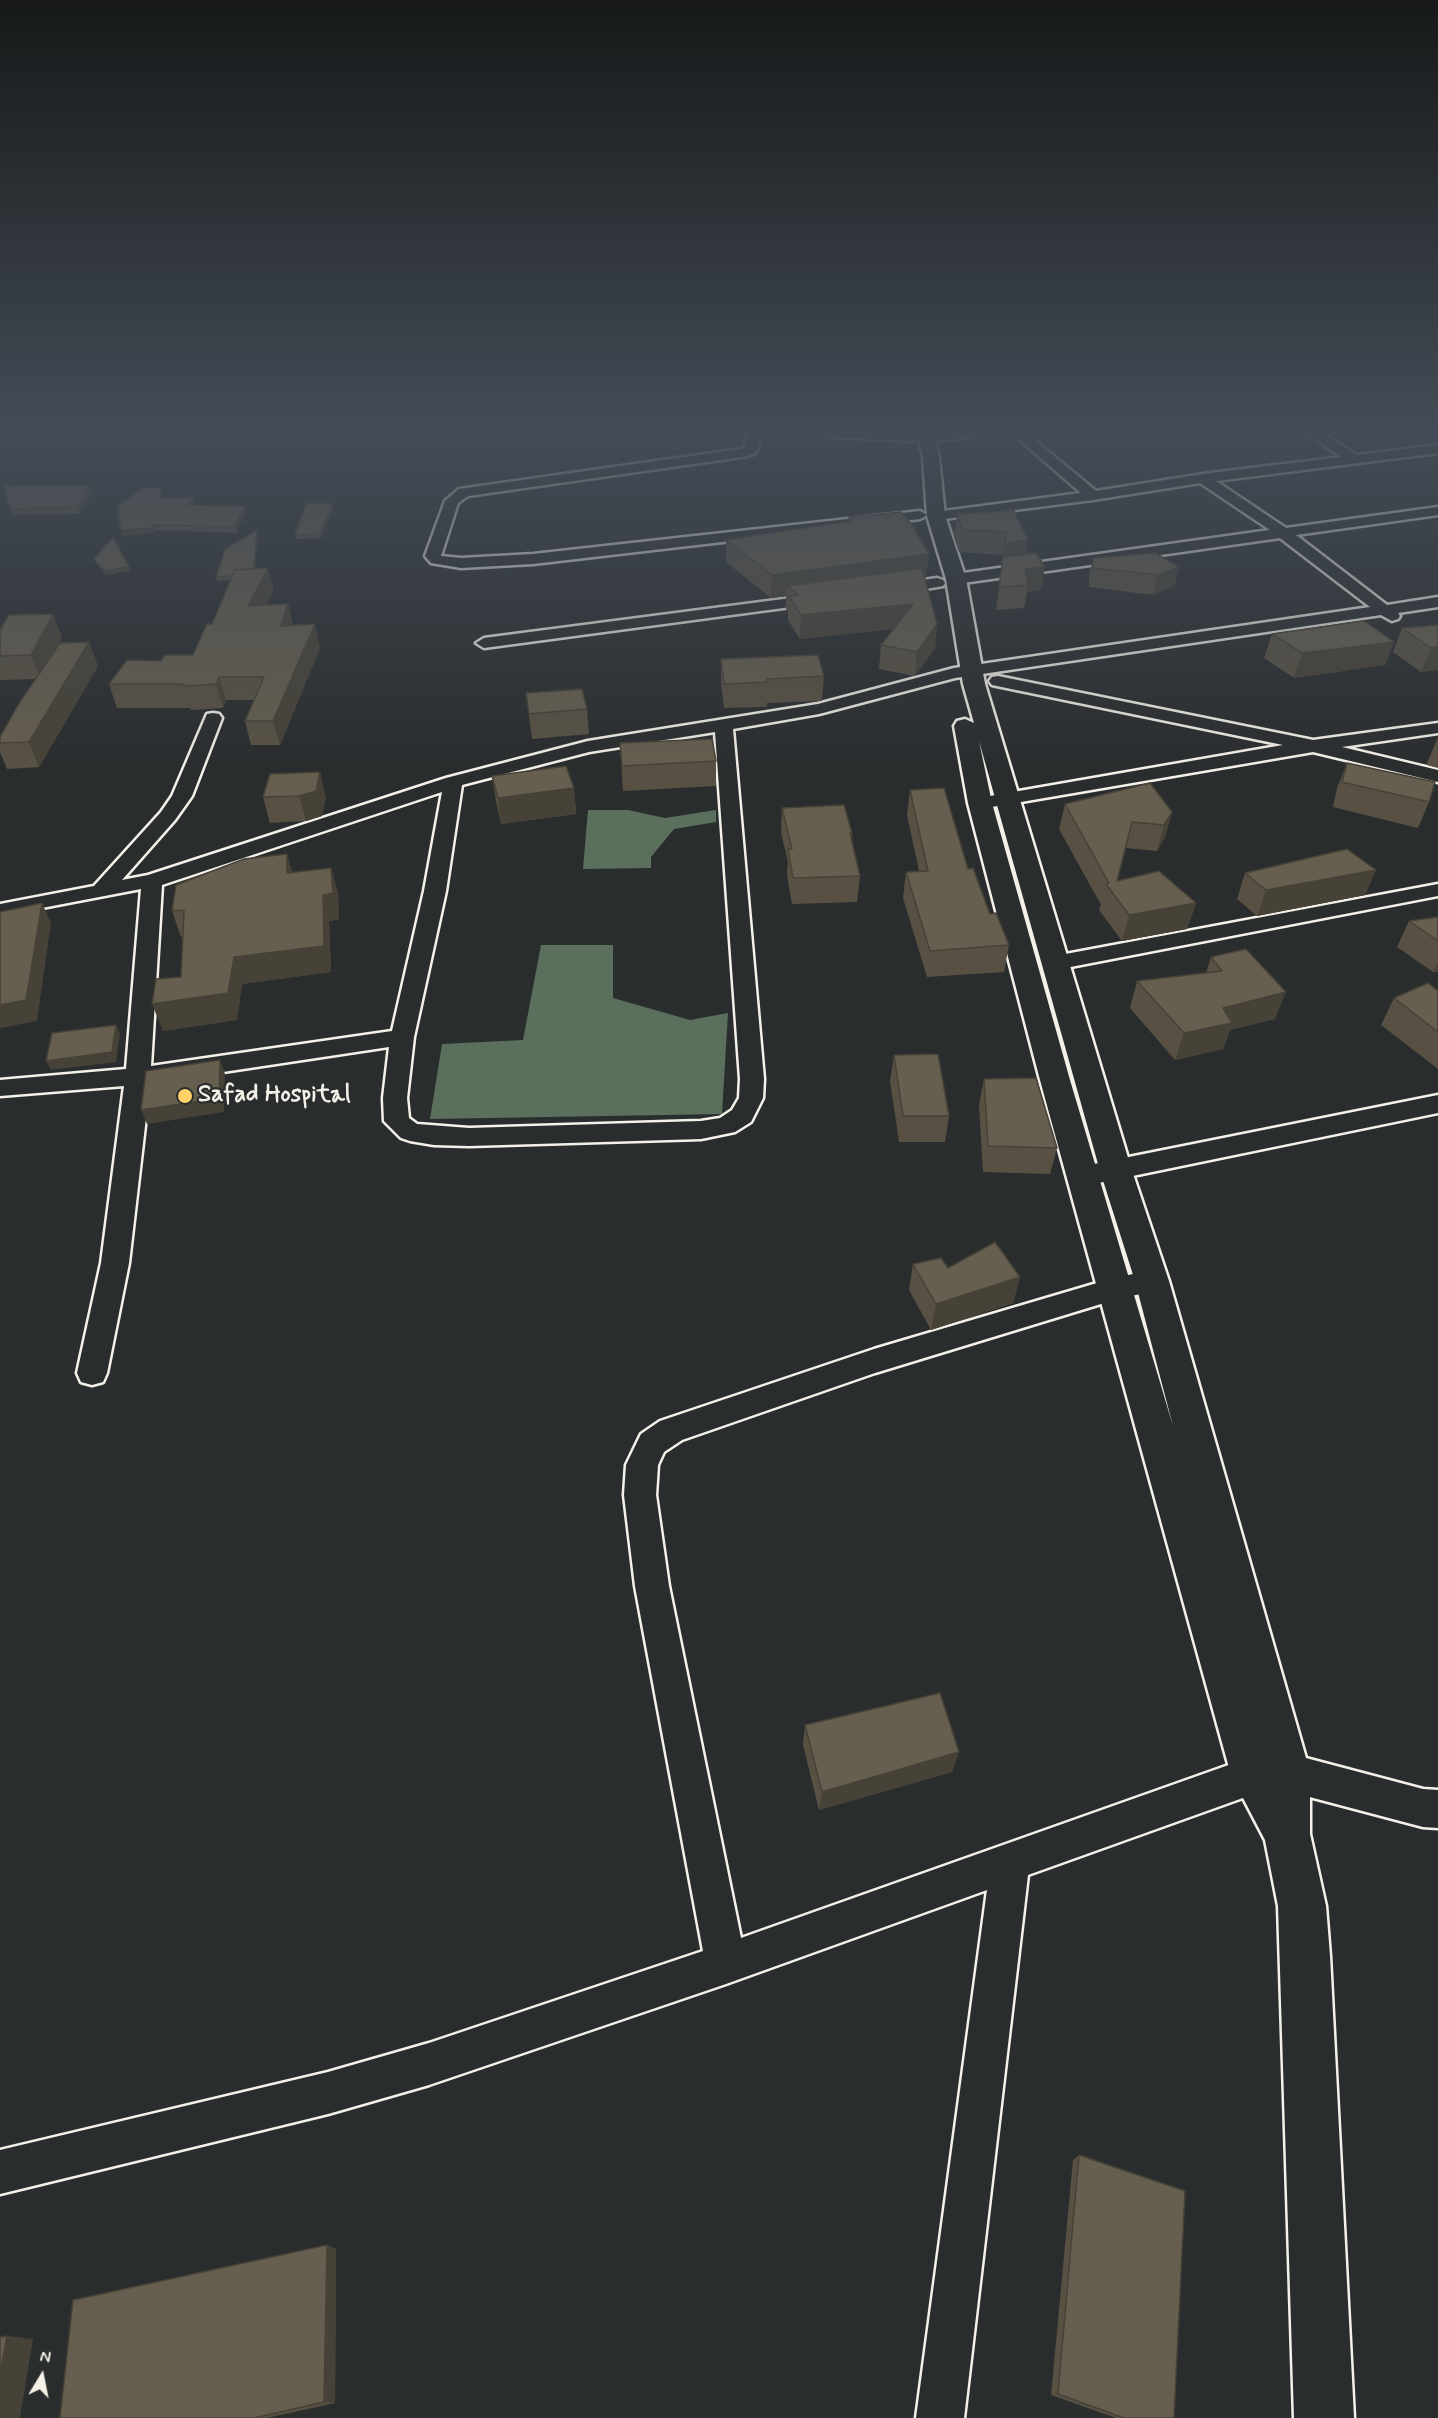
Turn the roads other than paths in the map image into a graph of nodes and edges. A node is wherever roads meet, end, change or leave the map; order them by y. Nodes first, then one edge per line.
1 (437, 546) edge
2 (651, 546) edge
3 (937, 546) edge
4 (1187, 546) edge
5 (1300, 546) edge
6 (947, 581) junction
7 (879, 591) edge
8 (833, 597) edge
9 (1438, 602) edge
10 (942, 606) dead end
11 (1438, 614) edge
12 (1391, 615) junction
13 (948, 640) dead end
14 (484, 643) dead end
15 (971, 679) junction
16 (213, 718) edge
17 (724, 725) junction
18 (1438, 728) edge
19 (1313, 746) junction
20 (1438, 776) edge
21 (453, 782) junction
22 (993, 802) junction
23 (152, 881) junction
24 (1438, 890) edge
25 (101, 891) junction
26 (0, 910) edge
27 (1055, 963) junction
28 (402, 1037) junction
29 (138, 1076) junction
30 (0, 1088) edge
31 (1438, 1104) edge
32 (1116, 1171) junction
33 (1084, 1176) junction
34 (1152, 1281) junction
35 (1114, 1289) junction
36 (92, 1373) dead end
37 (1271, 1773) junction
38 (1438, 1809) edge
39 (1010, 1863) junction
40 (726, 1964) junction
41 (0, 2172) edge
42 (940, 2418) edge
43 (1324, 2418) edge

1 - 2 street
3 - 6 main road
4 - 6 street
5 - 12 street
6 - 7 street
6 - 10 main road
6 - 15 main road
8 - 14 street
9 - 12 street
11 - 12 street
12 - 15 street
12 - 15 street
13 - 15 main road
15 - 17 street
15 - 19 street
15 - 22 main road
16 - 25 street
17 - 21 street
17 - 28 street
18 - 19 street
19 - 20 street
19 - 22 street
21 - 23 street
21 - 28 street
22 - 27 main road
22 - 33 main road
23 - 25 street
23 - 29 street
24 - 27 street
25 - 26 street
27 - 32 main road
28 - 29 street
29 - 30 street
29 - 36 street
31 - 32 street
32 - 33 street
32 - 34 main road
33 - 35 main road
34 - 35 street
34 - 37 main road
35 - 37 main road
35 - 40 street
37 - 38 street
37 - 39 street
37 - 43 main road
39 - 40 street
39 - 42 street
40 - 41 street

